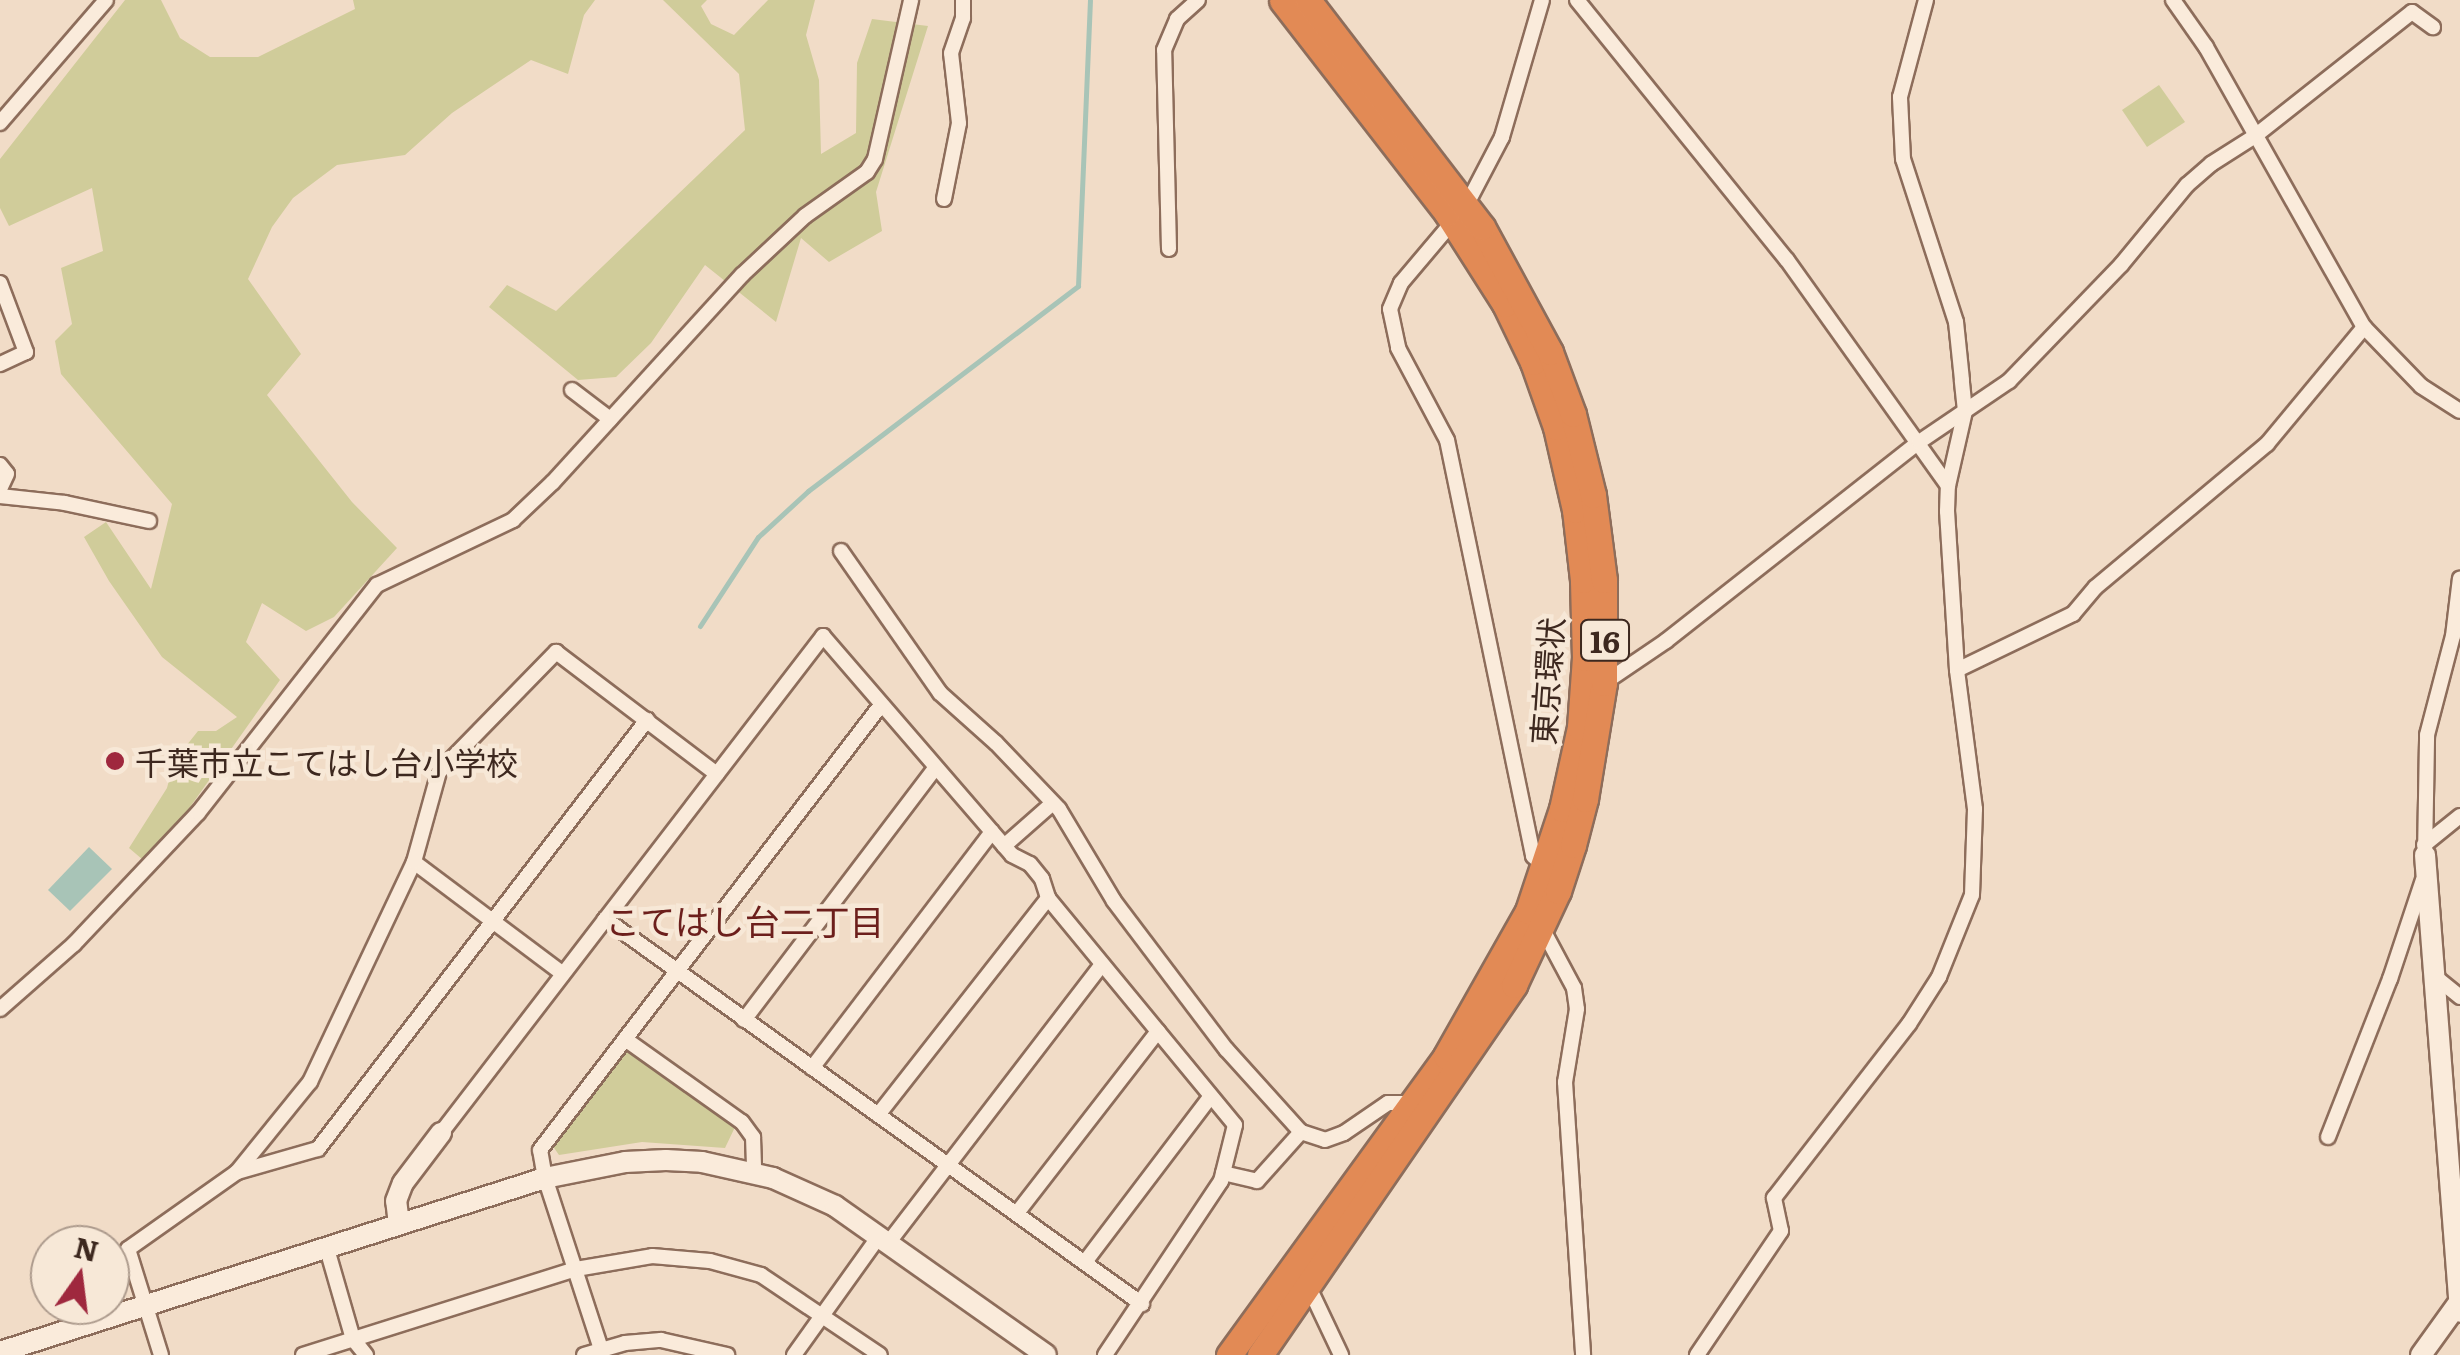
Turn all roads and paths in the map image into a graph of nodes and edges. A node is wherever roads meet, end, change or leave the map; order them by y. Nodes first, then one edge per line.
1 (106, 0) edge
2 (910, 0) edge
3 (963, 0) edge
4 (1198, 0) edge
5 (1282, 0) edge
6 (1308, 0) edge
7 (1542, 0) edge
8 (1576, 0) edge
9 (1926, 0) edge
10 (2173, 0) edge
11 (2433, 28) dead end
12 (0, 123) edge
13 (2255, 136) junction
14 (944, 199) dead end
15 (1460, 215) junction
16 (1169, 250) dead end
17 (0, 283) edge
18 (2364, 326) junction
19 (0, 364) edge
20 (572, 390) dead end
21 (1965, 411) junction
22 (2460, 411) edge
23 (610, 419) junction
24 (1919, 442) junction
25 (0, 465) edge
26 (1948, 486) junction
27 (0, 493) edge
28 (149, 520) dead end
29 (841, 551) dead end
30 (2460, 578) edge
31 (1957, 670) junction
32 (1604, 683) junction
33 (881, 705) junction
34 (647, 720) junction
35 (936, 768) junction
36 (717, 774) junction
37 (1053, 803) junction
38 (2460, 816) edge
39 (992, 832) junction
40 (1004, 846) junction
41 (2425, 856) junction
42 (414, 862) junction
43 (1545, 866) junction
44 (1048, 898) junction
45 (605, 920) junction
46 (494, 921) junction
47 (1541, 927) junction
48 (1102, 964) junction
49 (676, 972) junction
50 (563, 974) junction
51 (2434, 976) junction
52 (2460, 996) edge
53 (0, 1009) edge
54 (744, 1020) junction
55 (1158, 1031) junction
56 (625, 1039) junction
57 (812, 1068) junction
58 (1211, 1096) junction
59 (1413, 1102) junction
60 (878, 1115) junction
61 (1301, 1132) junction
62 (441, 1133) joint
63 (2328, 1137) dead end
64 (948, 1165) junction
65 (237, 1172) junction
66 (1222, 1173) junction
67 (754, 1174) junction
68 (545, 1178) junction
69 (1017, 1213) junction
70 (399, 1224) junction
71 (884, 1239) junction
72 (327, 1249) junction
73 (1085, 1262) junction
74 (576, 1269) junction
75 (1302, 1273) junction
76 (2460, 1301) edge
77 (144, 1304) junction
78 (1142, 1304) junction
79 (2460, 1312) edge
80 (823, 1316) junction
81 (352, 1339) junction
82 (601, 1350) junction
83 (693, 1350) edge
84 (0, 1352) edge
85 (161, 1355) edge
86 (303, 1355) edge
87 (366, 1355) edge
88 (584, 1355) edge
89 (728, 1355) edge
90 (794, 1355) edge
91 (880, 1355) edge
92 (1046, 1355) edge
93 (1104, 1355) edge
94 (1230, 1355) edge
95 (1260, 1355) edge
96 (1341, 1355) edge
97 (1583, 1355) edge
98 (1697, 1355) edge
99 (2421, 1355) edge

1 - 12 street
2 - 23 street
3 - 14 street
4 - 16 street
5 - 15 highway, 東京環状 / 16
6 - 15 highway, 東京環状 / 16
7 - 15 street
8 - 24 street
9 - 21 street
10 - 13 street
11 - 13 street
13 - 18 street
13 - 21 street
15 - 32 highway, 東京環状 / 16
15 - 43 highway, 東京環状 / 16
15 - 43 street
17 - 19 street
18 - 22 street
18 - 31 street
20 - 23 street
21 - 24 street
21 - 26 street
23 - 53 street
24 - 26 street
24 - 32 street
25 - 27 street
26 - 31 street
27 - 28 street
29 - 37 street
30 - 41 street
31 - 98 street
32 - 47 highway, 東京環状 / 16
33 - 35 street
33 - 36 street
33 - 49 street
34 - 36 street
34 - 42 street
34 - 46 street
35 - 39 street
35 - 54 street
36 - 45 street
37 - 40 street
37 - 61 street
38 - 41 street
39 - 40 street
39 - 57 street
40 - 44 street
41 - 51 street
41 - 63 street
42 - 46 street
42 - 65 street
43 - 59 highway, 東京環状 / 16
44 - 48 street
44 - 60 street
45 - 49 street
45 - 50 street
46 - 50 street
46 - 65 street
47 - 75 highway, 東京環状 / 16
47 - 97 street
48 - 55 street
48 - 64 street
49 - 54 street
49 - 56 street
50 - 62 street
51 - 52 street
51 - 76 street
54 - 57 street
55 - 58 street
55 - 69 street
56 - 67 street
56 - 68 street
57 - 60 street
58 - 66 street
58 - 73 street
59 - 61 street
59 - 75 highway, 東京環状 / 16
60 - 64 street
61 - 66 street
62 - 70 street
64 - 69 street
64 - 71 street
65 - 77 street
66 - 78 street
67 - 68 street
67 - 71 street
68 - 70 street
68 - 74 street
69 - 73 street
70 - 72 street
71 - 80 street
71 - 92 street
72 - 77 street
72 - 81 street
73 - 78 street
74 - 80 street
74 - 81 street
74 - 82 street
75 - 94 highway, 東京環状 / 16
75 - 95 highway, 東京環状 / 16
75 - 96 street
76 - 79 street
76 - 99 street
77 - 84 street
77 - 85 street
78 - 93 street
80 - 90 street
80 - 91 street
81 - 86 street
81 - 87 street
82 - 83 street
82 - 88 street
83 - 89 street

